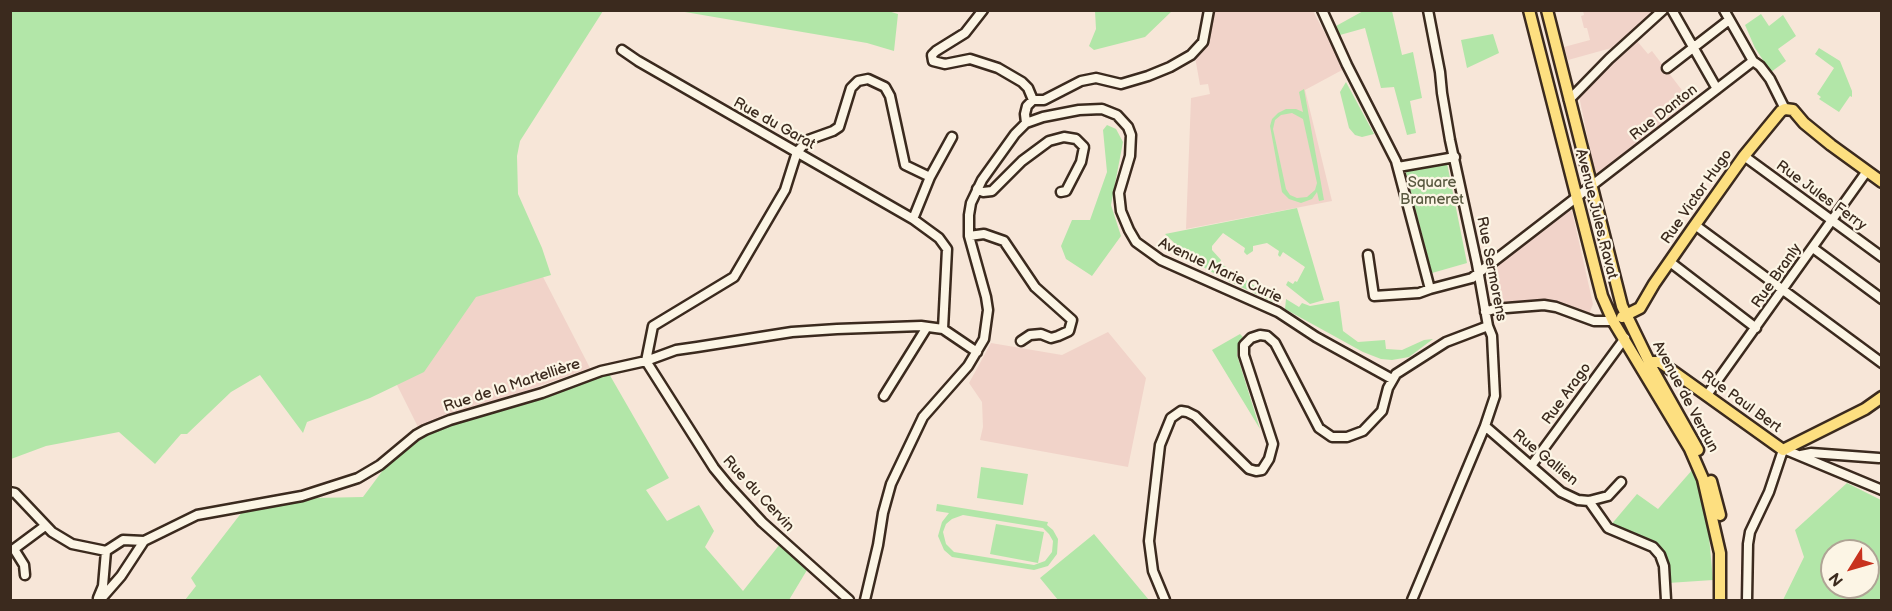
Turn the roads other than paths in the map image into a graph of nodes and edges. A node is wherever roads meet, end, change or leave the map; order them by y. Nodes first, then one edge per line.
1 (983, 10) edge
2 (1209, 10) edge
3 (1322, 10) edge
4 (1428, 10) edge
5 (1529, 10) edge
6 (1547, 10) edge
7 (1663, 10) edge
8 (1672, 10) edge
9 (1724, 10) edge
10 (1729, 20) junction
11 (1693, 48) junction
12 (622, 50) dead end
13 (1753, 61) junction
14 (1667, 68) dead end
15 (1717, 89) junction
16 (1033, 100) junction
17 (1571, 104) junction
18 (1554, 109) junction
19 (1785, 109) junction
20 (1026, 123) junction
21 (952, 137) dead end
22 (797, 152) junction
23 (1744, 156) junction
24 (1455, 157) junction
25 (1398, 167) junction
26 (1867, 171) junction
27 (930, 177) junction
28 (1881, 182) edge
29 (1591, 186) junction
30 (977, 189) junction
31 (1061, 192) dead end
32 (1577, 197) junction
33 (913, 219) junction
34 (1832, 221) junction
35 (1695, 225) junction
36 (969, 236) junction
37 (1813, 248) junction
38 (1368, 255) dead end
39 (1881, 257) edge
40 (1670, 262) junction
41 (1478, 273) junction
42 (1430, 289) junction
43 (1783, 290) junction
44 (1881, 298) edge
45 (1640, 308) junction
46 (1485, 312) junction
47 (1626, 315) junction
48 (1613, 321) junction
49 (1488, 326) junction
50 (927, 327) junction
51 (1756, 328) junction
52 (943, 329) junction
53 (1630, 338) junction
54 (1021, 341) dead end
55 (977, 352) junction
56 (646, 361) junction
57 (1881, 363) edge
58 (1646, 365) junction
59 (1392, 379) junction
60 (1707, 395) junction
61 (884, 396) dead end
62 (1881, 397) edge
63 (1485, 426) junction
64 (1785, 450) junction
65 (1801, 455) junction
66 (1879, 458) dead end
67 (1531, 466) junction
68 (1621, 482) dead end
69 (1881, 490) edge
70 (10, 492) edge
71 (1589, 501) junction
72 (45, 526) junction
73 (144, 541) junction
74 (12, 549) edge
75 (106, 551) junction
76 (25, 575) dead end
77 (98, 600) edge
78 (849, 600) edge
79 (865, 600) edge
80 (1166, 600) edge
81 (1413, 600) edge
82 (1666, 600) edge
83 (1720, 600) edge
84 (1727, 600) edge
85 (1748, 600) edge

1 - 16 street
2 - 16 street
3 - 25 street
4 - 24 street, Rue Sermorens
5 - 18 main road, Avenue Jules Ravat
6 - 17 main road, Avenue Jules Ravat
7 - 17 street
8 - 11 street
9 - 10 street
10 - 11 street
10 - 13 street
11 - 14 street
11 - 15 street
12 - 22 street, Rue du Garat
13 - 15 street, Rue Danton
13 - 19 street
15 - 29 street, Rue Danton
16 - 20 street
17 - 18 main road
17 - 29 main road, Avenue Jules Ravat
18 - 32 main road, Avenue Jules Ravat
19 - 23 main road, Rue Victor Hugo
19 - 26 main road
20 - 30 street
20 - 59 street, Avenue Marie Curie
21 - 27 street
22 - 27 street
22 - 33 street, Rue du Garat
22 - 56 street
23 - 34 street, Rue Jules Ferry
23 - 35 main road, Rue Victor Hugo
24 - 25 street
24 - 41 street, Rue Sermorens
25 - 42 street
26 - 28 main road
26 - 34 street, Rue Branly
27 - 33 street
29 - 32 street, Rue Danton
29 - 47 main road, Avenue Jules Ravat
30 - 31 street
30 - 36 street
32 - 41 street, Rue Danton
32 - 48 main road, Avenue Jules Ravat
33 - 52 street, Rue du Garat
34 - 37 street, Rue Branly
34 - 39 street, Rue Jules Ferry
35 - 40 main road, Rue Victor Hugo
35 - 43 street
36 - 54 street
36 - 55 street
37 - 43 street, Rue Branly
37 - 44 street
38 - 42 street, Rue Danton
40 - 45 main road, Rue Victor Hugo
40 - 51 street
41 - 42 street, Rue Danton
41 - 46 street, Rue Sermorens
43 - 51 street, Rue Branly
43 - 57 street
45 - 47 main road
45 - 53 main road, Rue Victor Hugo
46 - 48 street
46 - 49 street, Rue Sermorens
47 - 48 main road
47 - 53 main road, Avenue de Verdun
48 - 53 main road, Avenue de Verdun
49 - 59 street
49 - 63 street, Rue Sermorens
50 - 52 street, Rue de la Martellière
50 - 56 street, Rue de la Martellière
50 - 61 street
51 - 60 street, Rue Branly
52 - 55 street, Rue de la Martellière
53 - 58 main road, Avenue de Verdun
53 - 67 street, Rue Arago
55 - 79 street
56 - 73 street, Rue de la Martellière
56 - 78 street, Rue du Cervin
58 - 60 main road, Rue Paul Bert
58 - 83 main road, Avenue de Verdun
58 - 84 main road, Avenue de Verdun
59 - 80 street
60 - 64 main road, Rue Paul Bert
62 - 64 main road
63 - 67 street, Rue Gallien
63 - 81 street, Rue Sermorens
64 - 65 street
64 - 85 street
65 - 66 street
65 - 69 street
67 - 71 street, Rue Gallien
68 - 71 street, Rue Gallien
70 - 72 street
71 - 82 street
72 - 74 street
72 - 75 street
73 - 75 street
73 - 77 street
74 - 76 street
75 - 77 street

